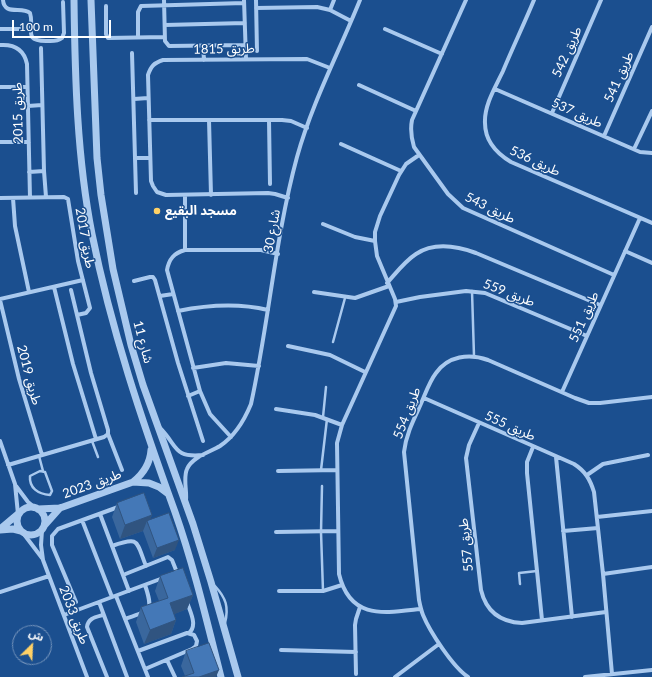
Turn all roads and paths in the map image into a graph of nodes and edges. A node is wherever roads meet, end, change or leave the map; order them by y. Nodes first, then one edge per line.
1 (3, 0) edge
2 (256, 0) edge
3 (334, 0) edge
4 (360, 0) edge
5 (466, 0) edge
6 (534, 0) edge
7 (601, 0) edge
8 (63, 2) dead end
9 (73, 2) edge
10 (92, 2) edge
11 (164, 2) edge
12 (244, 2) edge
13 (106, 6) dead end
14 (256, 8) junction
15 (330, 10) junction
16 (351, 21) junction
17 (245, 23) junction
18 (165, 25) junction
19 (652, 27) edge
20 (0, 29) edge
21 (31, 29) junction
22 (385, 29) dead end
23 (138, 37) junction
24 (164, 37) junction
25 (0, 45) edge
26 (245, 45) junction
27 (203, 46) junction
28 (41, 48) dead end
29 (257, 51) dead end
30 (132, 53) dead end
31 (442, 54) junction
32 (246, 59) junction
33 (204, 60) junction
34 (330, 68) junction
35 (359, 85) dead end
36 (0, 87) edge
37 (27, 87) junction
38 (495, 88) junction
39 (148, 98) junction
40 (134, 99) junction
41 (28, 106) junction
42 (42, 106) junction
43 (416, 111) junction
44 (652, 111) edge
45 (552, 113) junction
46 (149, 120) junction
47 (209, 120) junction
48 (269, 120) junction
49 (307, 128) junction
50 (604, 136) junction
51 (0, 142) edge
52 (28, 142) junction
53 (341, 144) dead end
54 (634, 149) junction
55 (652, 153) edge
56 (419, 155) junction
57 (135, 158) junction
58 (149, 158) junction
59 (401, 170) junction
60 (44, 171) junction
61 (29, 172) junction
62 (270, 184) dead end
63 (136, 193) dead end
64 (211, 195) junction
65 (185, 196) junction
66 (46, 197) junction
67 (0, 198) edge
68 (13, 198) junction
69 (30, 198) junction
70 (288, 198) junction
71 (640, 218) junction
72 (652, 223) edge
73 (323, 224) dead end
74 (375, 241) junction
75 (185, 250) junction
76 (625, 251) junction
77 (278, 254) junction
78 (652, 263) edge
79 (614, 275) junction
80 (83, 280) junction
81 (134, 281) dead end
82 (388, 285) junction
83 (54, 287) junction
84 (71, 290) dead end
85 (472, 291) junction
86 (29, 292) junction
87 (314, 292) dead end
88 (173, 294) junction
89 (160, 296) junction
90 (344, 298) junction
91 (0, 299) edge
92 (396, 302) junction
93 (600, 305) junction
94 (268, 310) junction
95 (178, 311) junction
96 (77, 315) junction
97 (587, 336) junction
98 (333, 342) dead end
99 (288, 346) dead end
100 (474, 356) junction
101 (259, 366) junction
102 (193, 368) junction
103 (365, 372) junction
104 (326, 387) dead end
105 (200, 391) junction
106 (562, 392) junction
107 (188, 396) junction
108 (652, 397) edge
109 (424, 398) junction
110 (276, 409) dead end
111 (325, 417) junction
112 (479, 423) junction
113 (342, 425) junction
114 (159, 427) junction
115 (108, 434) junction
116 (231, 437) junction
117 (0, 440) edge
118 (94, 440) junction
119 (203, 442) dead end
120 (533, 447) junction
121 (151, 448) junction
122 (203, 455) junction
123 (648, 455) dead end
124 (40, 456) junction
125 (98, 457) dead end
126 (556, 457) junction
127 (8, 465) junction
128 (122, 470) dead end
129 (321, 470) junction
130 (337, 470) junction
131 (43, 471) junction
132 (278, 471) dead end
133 (587, 475) junction
134 (133, 482) junction
135 (15, 484) junction
136 (322, 486) dead end
137 (167, 493) junction
138 (186, 501) junction
139 (125, 504) edge
140 (36, 508) junction
141 (60, 508) junction
142 (652, 511) edge
143 (18, 514) junction
144 (100, 514) junction
145 (597, 517) junction
146 (82, 520) junction
147 (43, 528) junction
148 (598, 528) junction
149 (0, 529) edge
150 (338, 531) junction
151 (563, 531) junction
152 (22, 532) junction
153 (276, 532) dead end
154 (321, 532) junction
155 (112, 546) junction
156 (43, 560) junction
157 (146, 566) junction
158 (652, 567) edge
159 (538, 571) junction
160 (177, 573) junction
161 (603, 574) junction
162 (123, 575) junction
163 (49, 576) junction
164 (179, 580) edge
165 (520, 584) dead end
166 (145, 585) junction
167 (342, 585) junction
168 (279, 590) dead end
169 (129, 591) junction
170 (323, 591) junction
171 (0, 592) edge
172 (184, 594) edge
173 (114, 596) junction
174 (76, 602) dead end
175 (99, 602) junction
176 (360, 607) junction
177 (420, 609) junction
178 (606, 612) junction
179 (64, 615) junction
180 (104, 615) junction
181 (572, 616) junction
182 (125, 619) junction
183 (542, 620) junction
184 (189, 633) junction
185 (439, 644) junction
186 (281, 650) dead end
187 (138, 651) junction
188 (356, 652) junction
189 (167, 660) junction
190 (145, 669) junction
191 (652, 670) edge
192 (356, 674) dead end
193 (612, 674) junction
194 (87, 677) edge
195 (107, 677) edge
196 (127, 677) edge
197 (148, 677) edge
198 (175, 677) edge
199 (221, 677) edge
200 (238, 677) edge
201 (395, 677) edge
202 (468, 677) edge
203 (585, 677) edge

1 - 21 street
2 - 14 street
3 - 15 street
4 - 16 street, شارع 30
5 - 31 street, طريق 543
6 - 38 street, طريق 536
7 - 45 street, طريق 542
8 - 21 street
9 - 121 street, شارع 11
10 - 114 street, شارع 11
11 - 12 street
11 - 18 street
11 - 23 street
12 - 17 street
13 - 23 street
14 - 15 street
14 - 29 street
15 - 16 street
16 - 34 street, شارع 30
17 - 18 street
17 - 26 street
18 - 24 street
19 - 50 street, طريق 541
20 - 21 street
22 - 31 street
23 - 24 street
24 - 27 street
25 - 37 street, طريق 2015
26 - 27 street
26 - 32 street
27 - 33 street
28 - 42 street
30 - 40 street
31 - 43 street, طريق 543
32 - 33 street, طريق 1815
32 - 34 street, طريق 1815
33 - 39 street, طريق 1815
34 - 49 street, شارع 30
35 - 43 street
36 - 37 street
37 - 41 street, طريق 2015
38 - 45 street, طريق 537
38 - 71 street, طريق 536
39 - 40 street
39 - 46 street, طريق 1815
40 - 57 street
41 - 42 street
41 - 52 street, طريق 2015
42 - 60 street
43 - 56 street, طريق 543
44 - 54 street
45 - 50 street, طريق 537
46 - 47 street
46 - 58 street, طريق 1815
47 - 48 street
47 - 64 street
48 - 49 street
48 - 62 street
49 - 70 street, شارع 30
50 - 54 street, طريق 537
51 - 52 street
52 - 61 street, طريق 2015
53 - 59 street
54 - 55 street, طريق 537
56 - 59 street
56 - 79 street, طريق 543
57 - 58 street
57 - 63 street
58 - 65 street, طريق 1815
59 - 74 street
60 - 61 street
60 - 66 street
61 - 69 street, طريق 2015
64 - 65 street, طريق 1815
64 - 70 street, طريق 1815
65 - 75 street
66 - 69 street, طريق 2017
66 - 80 street, طريق 2017
67 - 68 street, طريق 2017
68 - 69 street, طريق 2017
68 - 86 street
70 - 77 street, شارع 30
71 - 72 street, طريق 536
71 - 76 street, طريق 551
73 - 74 street
74 - 82 street
75 - 77 street
75 - 88 street
76 - 78 street
76 - 79 street, طريق 551
77 - 94 street, شارع 30
79 - 93 street, طريق 551
80 - 83 street
80 - 96 street, طريق 2017
81 - 89 street
82 - 90 street
82 - 92 street
82 - 93 street
83 - 86 street
83 - 118 street
84 - 96 street
85 - 92 street, طريق 559
85 - 97 street, طريق 559
85 - 100 lane
86 - 91 street
87 - 90 street
88 - 89 street
88 - 95 street
89 - 107 street
90 - 98 lane
91 - 124 street, طريق 2019
92 - 103 street
93 - 97 street, طريق 551
94 - 95 street
94 - 101 street, شارع 30
95 - 102 street
96 - 115 street
97 - 106 street, طريق 551
99 - 103 street
100 - 106 street, طريق 554
100 - 109 street, طريق 554
101 - 102 street
101 - 116 street, شارع 30
102 - 105 street
103 - 113 street
104 - 111 lane
105 - 107 street
105 - 116 street
106 - 108 street, طريق 554
107 - 119 street
109 - 112 street, طريق 555
109 - 177 street, طريق 554
110 - 111 street
111 - 113 street
111 - 129 lane
112 - 120 street, طريق 555
112 - 183 street, طريق 557
113 - 130 street
114 - 122 street
114 - 138 street, شارع 11
115 - 118 street
115 - 128 street
116 - 122 street, شارع 30
117 - 127 street
118 - 124 street
118 - 125 lane
120 - 126 street, طريق 555
120 - 159 street
121 - 134 street, طريق 2023
121 - 137 street, شارع 11
122 - 138 street, شارع 30
123 - 133 street
124 - 127 street
124 - 131 lane
126 - 133 street, طريق 555
126 - 151 street
127 - 135 street
129 - 130 street
129 - 132 street
130 - 150 street
131 - 131 lane
133 - 145 street
134 - 137 street, طريق 2023
134 - 141 street, طريق 2023
135 - 140 street
135 - 143 street
136 - 154 lane
137 - 199 street, شارع 11
138 - 200 street, شارع 11
139 - 144 street
140 - 141 street, طريق 2023
140 - 143 street
140 - 147 street
141 - 147 street, طريق 2023
142 - 145 street
143 - 149 street
143 - 152 street
144 - 146 street
144 - 155 street
145 - 148 street
146 - 173 street
146 - 174 street
147 - 152 street
147 - 156 street, طريق 2033
148 - 151 street
148 - 161 street
149 - 152 street
150 - 154 street
150 - 167 street
151 - 181 street
152 - 156 street, طريق 2033
153 - 154 street
154 - 170 lane
155 - 157 street
155 - 162 street
156 - 163 street, طريق 2033
157 - 160 street
157 - 162 street
158 - 161 street
159 - 165 lane
159 - 183 street
160 - 164 street
160 - 166 street
161 - 178 street
162 - 169 street
163 - 171 street
163 - 179 street, طريق 2033
166 - 169 street
166 - 182 street
167 - 170 street
167 - 176 street
168 - 170 street
169 - 173 street
172 - 184 street
173 - 175 street
173 - 182 street
175 - 179 street
175 - 180 street
176 - 177 street
176 - 188 street
177 - 185 street, طريق 554
178 - 181 street, طريق 557
178 - 193 street
179 - 194 street, طريق 2033
180 - 195 street
180 - 196 street
181 - 183 street, طريق 557
182 - 187 street
184 - 187 street
184 - 189 street
185 - 201 street
185 - 202 street, طريق 554
186 - 188 street
187 - 190 street
188 - 192 street
189 - 190 street
189 - 198 street
190 - 197 street
191 - 193 street
193 - 203 street

